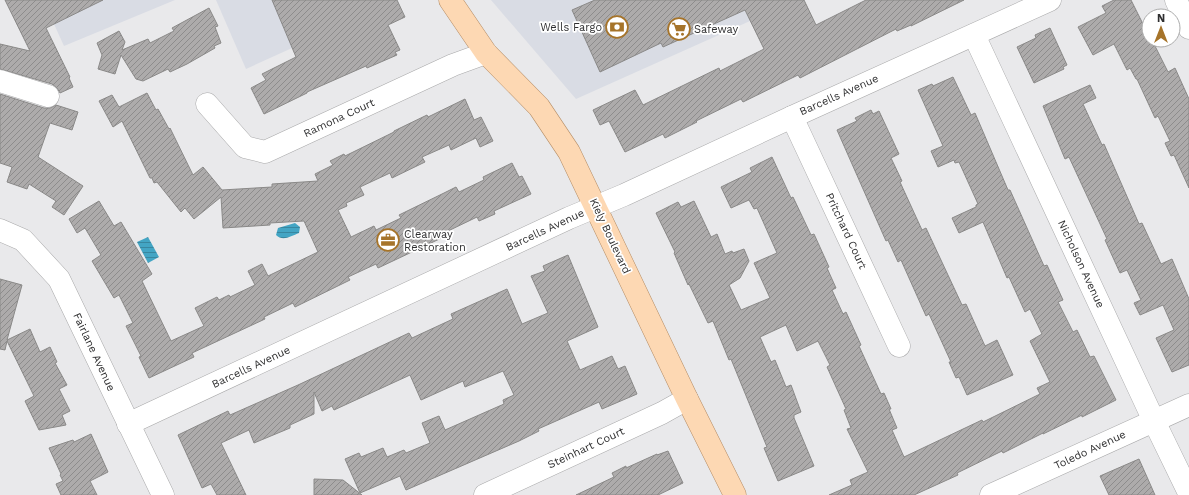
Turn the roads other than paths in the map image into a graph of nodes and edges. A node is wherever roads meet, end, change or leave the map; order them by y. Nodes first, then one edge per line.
1 (450, 0) edge
2 (1050, 0) edge
3 (1176, 0) edge
4 (1189, 28) edge
5 (974, 35) junction
6 (486, 53) junction
7 (0, 81) edge
8 (48, 96) dead end
9 (207, 104) dead end
10 (792, 117) junction
11 (596, 207) junction
12 (0, 230) edge
13 (899, 346) dead end
14 (687, 400) junction
15 (1189, 405) edge
16 (1154, 421) junction
17 (128, 424) junction
18 (1189, 493) edge
19 (163, 495) edge
20 (485, 495) edge
21 (734, 495) edge
22 (991, 495) edge

1 - 6 main road, Kiely Boulevard
2 - 5 street, Barcells Avenue
3 - 4 street
5 - 10 street, Barcells Avenue
5 - 16 street, Nicholson Avenue
6 - 9 street, Ramona Court
6 - 11 main road, Kiely Boulevard
7 - 8 street
10 - 11 street, Barcells Avenue
10 - 13 street, Pritchard Court
11 - 14 main road, Kiely Boulevard
11 - 17 street, Barcells Avenue
12 - 17 street, Fairlane Avenue
14 - 20 street, Steinhart Court
14 - 21 main road, Kiely Boulevard
15 - 16 street, Toledo Avenue
16 - 18 street, Nicholson Avenue
16 - 22 street, Toledo Avenue
17 - 19 street, Fairlane Avenue

